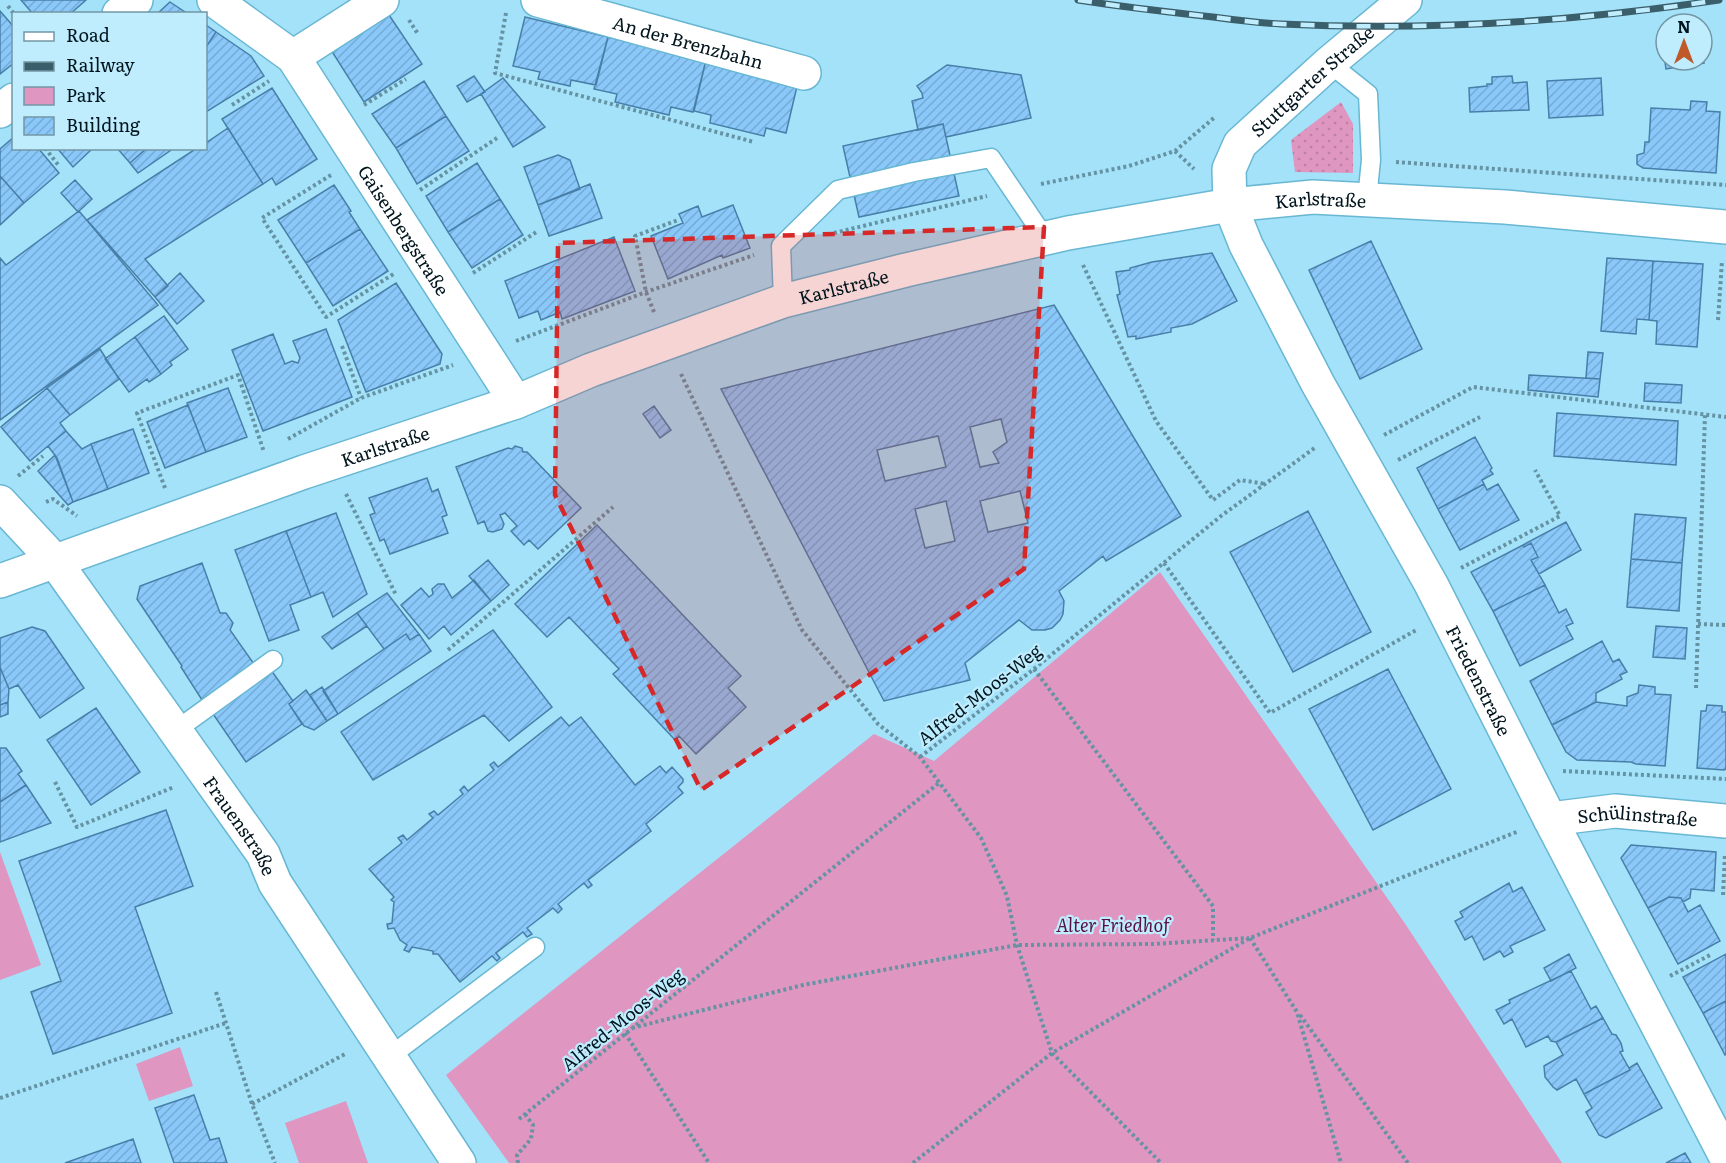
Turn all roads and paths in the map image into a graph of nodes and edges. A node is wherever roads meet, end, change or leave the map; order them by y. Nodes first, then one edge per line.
1 (136, 0) edge
2 (214, 0) edge
3 (382, 0) edge
4 (538, 0) edge
5 (1405, 0) edge
6 (8, 6) dead end
7 (506, 10) dead end
8 (12, 12) edge
9 (121, 12) edge
10 (295, 60) junction
11 (1329, 63) junction
12 (804, 74) dead end
13 (406, 79) dead end
14 (12, 102) edge
15 (232, 105) dead end
16 (0, 111) edge
17 (336, 123) junction
18 (497, 138) dead end
19 (754, 142) dead end
20 (47, 150) edge
21 (1175, 151) dead end
22 (357, 158) junction
23 (1371, 160) junction
24 (59, 166) dead end
25 (1726, 185) edge
26 (1012, 190) junction
27 (1367, 199) junction
28 (1230, 205) junction
29 (391, 208) junction
30 (678, 220) dead end
31 (1725, 227) edge
32 (538, 231) dead end
33 (1057, 235) junction
34 (781, 246) junction
35 (422, 256) junction
36 (444, 291) junction
37 (646, 292) junction
38 (783, 301) junction
39 (1718, 320) dead end
40 (667, 342) junction
41 (342, 346) dead end
42 (484, 353) junction
43 (361, 398) junction
44 (516, 402) junction
45 (1705, 415) junction
46 (1480, 417) dead end
47 (1726, 417) edge
48 (284, 442) dead end
49 (274, 447) dead end
50 (1356, 452) junction
51 (264, 453) junction
52 (254, 457) dead end
53 (331, 463) junction
54 (1535, 470) dead end
55 (1266, 484) junction
56 (165, 490) dead end
57 (612, 507) dead end
58 (6, 508) edge
59 (86, 516) dead end
60 (54, 560) junction
61 (1164, 563) junction
62 (0, 581) edge
63 (1431, 584) junction
64 (396, 595) dead end
65 (1446, 613) junction
66 (1698, 624) junction
67 (1726, 625) edge
68 (448, 650) dead end
69 (273, 660) dead end
70 (1034, 669) junction
71 (1696, 688) dead end
72 (174, 731) junction
73 (920, 757) junction
74 (206, 775) junction
75 (55, 782) dead end
76 (939, 783) junction
77 (1550, 819) junction
78 (1726, 821) edge
79 (1726, 844) edge
80 (1723, 895) dead end
81 (1250, 938) junction
82 (1213, 940) junction
83 (1017, 945) junction
84 (535, 947) dead end
85 (1712, 954) dead end
86 (216, 992) dead end
87 (1640, 992) junction
88 (1297, 1012) junction
89 (226, 1023) junction
90 (632, 1028) junction
91 (625, 1033) junction
92 (383, 1047) junction
93 (1052, 1053) junction
94 (0, 1098) edge
95 (252, 1104) junction
96 (525, 1114) junction
97 (519, 1119) dead end
98 (1726, 1157) edge
99 (275, 1163) edge
100 (459, 1163) edge
101 (518, 1163) edge
102 (709, 1163) edge
103 (913, 1163) edge
104 (1161, 1163) edge
105 (1341, 1163) edge
106 (1407, 1163) edge

1 - 9 street
2 - 10 street, Gaisenbergstraße
3 - 10 street
4 - 12 street, An der Brenzbahn
5 - 11 street, Stuttgarter Straße
6 - 8 path
7 - 19 path
10 - 15 path
10 - 17 street, Gaisenbergstraße
11 - 23 lane
11 - 28 street, Stuttgarter Straße
13 - 17 path
14 - 16 street
17 - 22 street, Gaisenbergstraße
18 - 29 path
20 - 24 path
21 - 26 path
22 - 29 street, Gaisenbergstraße
22 - 35 path
23 - 25 path
23 - 27 lane
26 - 33 lane
26 - 34 path
26 - 34 lane
27 - 28 street, Karlstraße
27 - 31 street, Karlstraße
28 - 33 street, Karlstraße
28 - 50 street, Friedenstraße
29 - 35 street, Gaisenbergstraße
30 - 37 path, Alfred-Moos-Weg
31 - 39 path
32 - 36 path
33 - 38 street, Karlstraße
33 - 55 path
34 - 37 path
34 - 38 lane
35 - 36 street, Gaisenbergstraße
36 - 42 street, Gaisenbergstraße
37 - 40 path, Alfred-Moos-Weg
37 - 42 path
38 - 40 street, Karlstraße
40 - 44 street, Karlstraße
40 - 73 path, Alfred-Moos-Weg
41 - 43 path
42 - 43 path
42 - 44 street, Gaisenbergstraße
43 - 48 path
44 - 53 street, Karlstraße
45 - 47 path
45 - 50 path
45 - 66 path
46 - 50 path
49 - 51 path
50 - 55 path, Alfred-Moos-Weg
50 - 63 street, Friedenstraße
51 - 52 path
51 - 56 path
53 - 60 street, Karlstraße
53 - 64 path
54 - 63 path
55 - 61 path, Alfred-Moos-Weg
57 - 68 path
58 - 59 path
58 - 60 street, Frauenstraße
60 - 62 street, Karlstraße
60 - 72 street, Frauenstraße
61 - 65 path
61 - 70 path, Alfred-Moos-Weg
63 - 65 street, Friedenstraße
65 - 77 street, Friedenstraße
66 - 67 path
66 - 71 path
69 - 72 lane
70 - 73 path, Alfred-Moos-Weg
70 - 82 path
72 - 74 street, Frauenstraße
73 - 76 path
74 - 75 path
74 - 92 street, Frauenstraße
76 - 83 path
76 - 90 path, Alfred-Moos-Weg
77 - 78 street, Schülinstraße
77 - 81 path
77 - 87 street, Friedenstraße
79 - 80 path
81 - 82 path
81 - 88 path
81 - 93 path
82 - 83 path
83 - 90 path
83 - 93 path
84 - 92 lane
85 - 87 path
86 - 89 path
87 - 98 street, Friedenstraße
88 - 105 path
88 - 106 path
89 - 94 path
89 - 95 path
90 - 91 path, Alfred-Moos-Weg
91 - 96 path, Alfred-Moos-Weg
91 - 102 path
92 - 95 path
92 - 100 street, Frauenstraße
93 - 103 path
93 - 104 path
95 - 99 path
96 - 97 path, Alfred-Moos-Weg
96 - 101 path

